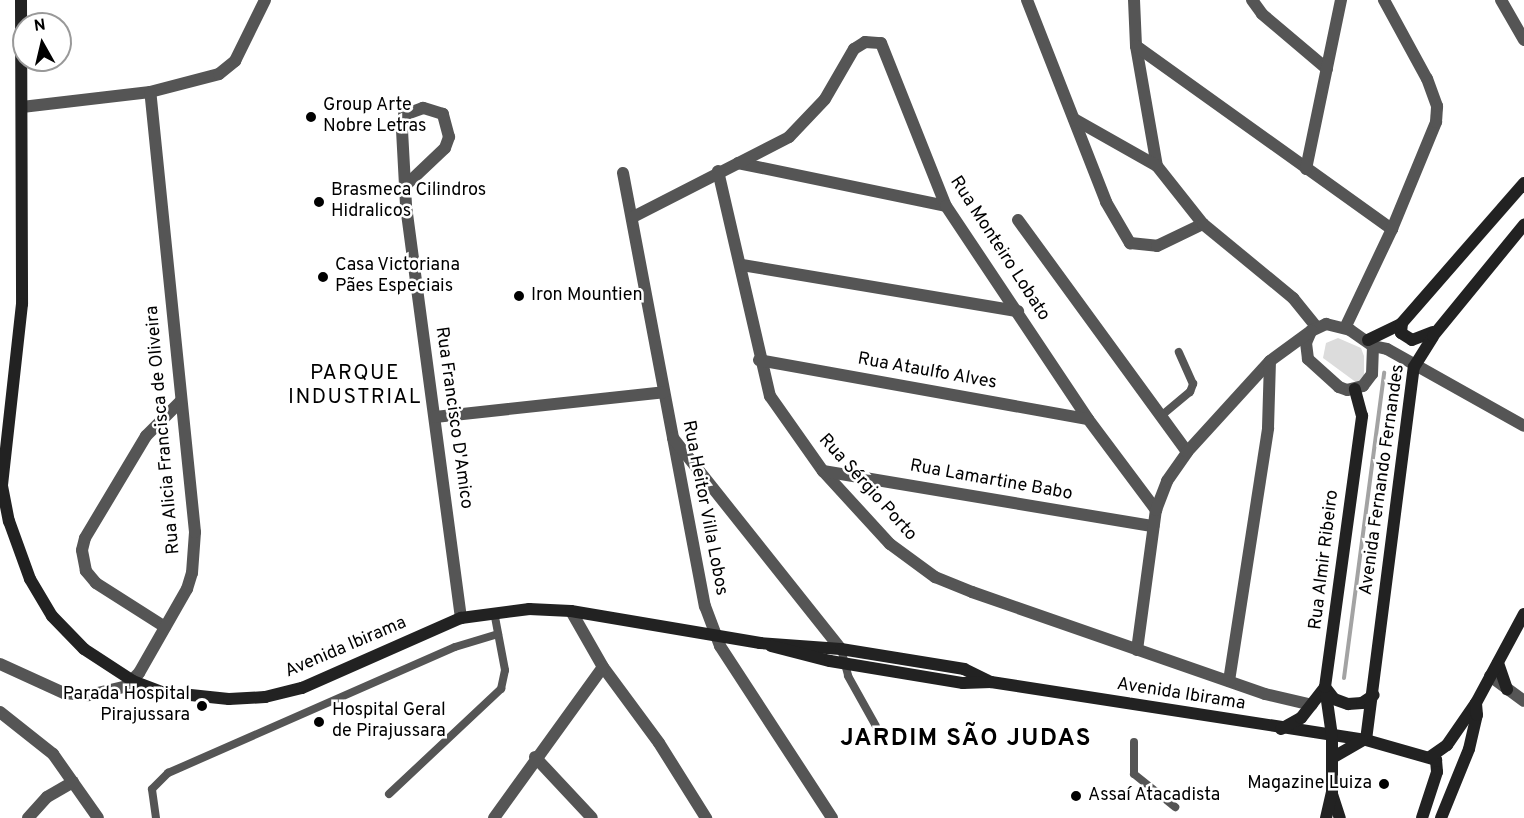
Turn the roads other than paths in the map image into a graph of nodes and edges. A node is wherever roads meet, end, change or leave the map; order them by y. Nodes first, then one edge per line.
1 (21, 0) edge
2 (265, 0) edge
3 (1027, 0) edge
4 (1134, 0) edge
5 (1252, 0) edge
6 (1341, 0) edge
7 (1384, 0) edge
8 (1501, 0) edge
9 (1524, 39) edge
10 (1136, 46) junction
11 (1327, 69) junction
12 (150, 92) junction
13 (22, 106) junction
14 (1074, 119) junction
15 (738, 163) junction
16 (1157, 166) junction
17 (1306, 170) junction
18 (718, 171) junction
19 (623, 173) dead end
20 (1524, 183) edge
21 (405, 186) junction
22 (946, 206) junction
23 (633, 217) junction
24 (1018, 220) dead end
25 (1203, 224) junction
26 (1392, 229) junction
27 (1522, 231) edge
28 (742, 265) junction
29 (1018, 311) junction
30 (1402, 322) junction
31 (1443, 324) junction
32 (1314, 328) junction
33 (1345, 328) junction
34 (1371, 343) junction
35 (1286, 350) junction
36 (1179, 352) dead end
37 (1308, 359) junction
38 (759, 360) junction
39 (1270, 362) junction
40 (1410, 365) junction
41 (1355, 389) junction
42 (664, 392) junction
43 (181, 401) junction
44 (1161, 416) junction
45 (435, 417) junction
46 (1088, 419) junction
47 (1524, 426) edge
48 (673, 438) junction
49 (1187, 452) junction
50 (823, 471) junction
51 (1, 488) edge
52 (1156, 510) junction
53 (1153, 526) junction
54 (571, 611) junction
55 (494, 612) junction
56 (1524, 614) edge
57 (461, 618) junction
58 (165, 627) junction
59 (498, 634) junction
60 (714, 635) junction
61 (760, 643) junction
62 (841, 649) junction
63 (1137, 650) junction
64 (1498, 663) junction
65 (0, 664) edge
66 (848, 664) junction
67 (603, 667) junction
68 (1490, 676) junction
69 (133, 681) junction
70 (1229, 681) junction
71 (991, 682) junction
72 (1325, 687) junction
73 (1507, 689) junction
74 (1374, 695) junction
75 (1478, 698) junction
76 (1524, 701) edge
77 (1312, 705) junction
78 (0, 712) edge
79 (876, 726) dead end
80 (1280, 729) junction
81 (1332, 736) junction
82 (1366, 740) junction
83 (1134, 742) dead end
84 (535, 757) junction
85 (1430, 757) junction
86 (1332, 758) junction
87 (73, 782) junction
88 (1332, 793) junction
89 (389, 794) dead end
90 (1175, 807) dead end
91 (28, 818) edge
92 (98, 818) edge
93 (156, 818) edge
94 (494, 818) edge
95 (592, 818) edge
96 (706, 818) edge
97 (832, 818) edge
98 (1326, 818) edge
99 (1340, 818) edge
100 (1422, 818) edge
101 (1441, 818) edge

1 - 13 main road, Avenida Ibirama
2 - 12 street
3 - 14 street
4 - 10 street
5 - 11 street
6 - 11 street
7 - 26 street
8 - 9 street
10 - 16 street
10 - 17 street
11 - 17 street
12 - 13 street
12 - 43 street, Rua Alicia Francisca de Oliveira
13 - 51 main road, Avenida Ibirama
14 - 16 street
14 - 25 street
15 - 18 street, Rua Monteiro Lobato
15 - 22 street
15 - 22 street, Rua Monteiro Lobato
16 - 25 street
17 - 26 street
18 - 23 street, Rua Monteiro Lobato
18 - 28 street, Rua Sérgio Porto
19 - 23 street, Rua Heitor Villa Lobos
20 - 30 main road
21 - 21 street, Rua Francisco D'Amico
21 - 45 street, Rua Francisco D'Amico
22 - 29 street, Rua Monteiro Lobato
23 - 42 street, Rua Heitor Villa Lobos
24 - 44 street
25 - 32 street
26 - 33 street
27 - 31 main road, Avenida Fernando Fernandes
28 - 29 street
28 - 38 street, Rua Sérgio Porto
29 - 46 street, Rua Monteiro Lobato
30 - 31 main road
30 - 34 main road
31 - 40 main road, Avenida Fernando Fernandes
32 - 33 street
32 - 35 street
32 - 37 street
33 - 34 street
34 - 40 street
34 - 41 street
35 - 37 street
35 - 39 street
36 - 44 lane
37 - 41 street
38 - 46 street, Rua Ataulfo Alves
38 - 50 street, Rua Sérgio Porto
39 - 49 street
39 - 70 street
40 - 47 street
40 - 74 main road, Avenida Fernando Fernandes
41 - 72 main road, Rua Almir Ribeiro
42 - 45 street
42 - 48 street, Rua Heitor Villa Lobos
43 - 58 street, Rua Alicia Francisca de Oliveira
43 - 58 street
44 - 49 street
45 - 57 street, Rua Francisco D'Amico
46 - 52 street, Rua Monteiro Lobato
48 - 60 street, Rua Heitor Villa Lobos
48 - 62 street
49 - 52 street
50 - 53 street, Rua Lamartine Babo
50 - 63 street, Rua Sérgio Porto
51 - 69 main road, Avenida Ibirama
52 - 53 street
53 - 63 street
54 - 55 main road, Avenida Ibirama
54 - 60 main road, Avenida Ibirama
54 - 67 street
55 - 57 main road, Avenida Ibirama
55 - 59 lane
56 - 64 main road
57 - 69 main road, Avenida Ibirama
58 - 69 street, Rua Alicia Francisca de Oliveira
59 - 89 lane
59 - 93 lane
60 - 61 main road, Avenida Ibirama
60 - 97 street, Rua Heitor Villa Lobos
61 - 62 main road, Avenida Ibirama
61 - 66 main road, Avenida Ibirama
62 - 66 lane
62 - 71 main road, Avenida Ibirama
63 - 70 street, Rua Sérgio Porto
64 - 68 main road
64 - 73 main road
65 - 69 street
66 - 71 main road, Avenida Ibirama
66 - 79 lane
67 - 84 street
67 - 96 street
68 - 73 street
68 - 75 main road
70 - 77 street, Rua Sérgio Porto
71 - 80 main road, Avenida Ibirama
72 - 74 main road
72 - 77 main road
72 - 81 main road, Rua Almir Ribeiro
73 - 75 main road
73 - 76 street
74 - 82 main road, Avenida Fernando Fernandes
75 - 85 main road
75 - 101 main road
77 - 80 main road
78 - 87 street
80 - 81 main road, Avenida Ibirama
81 - 82 main road, Avenida Ibirama
81 - 86 main road
82 - 85 main road, Avenida Ibirama
82 - 86 main road
83 - 90 lane
84 - 94 street
84 - 95 street
85 - 100 main road
86 - 88 main road
87 - 91 street
87 - 92 street
88 - 98 main road
88 - 99 main road

